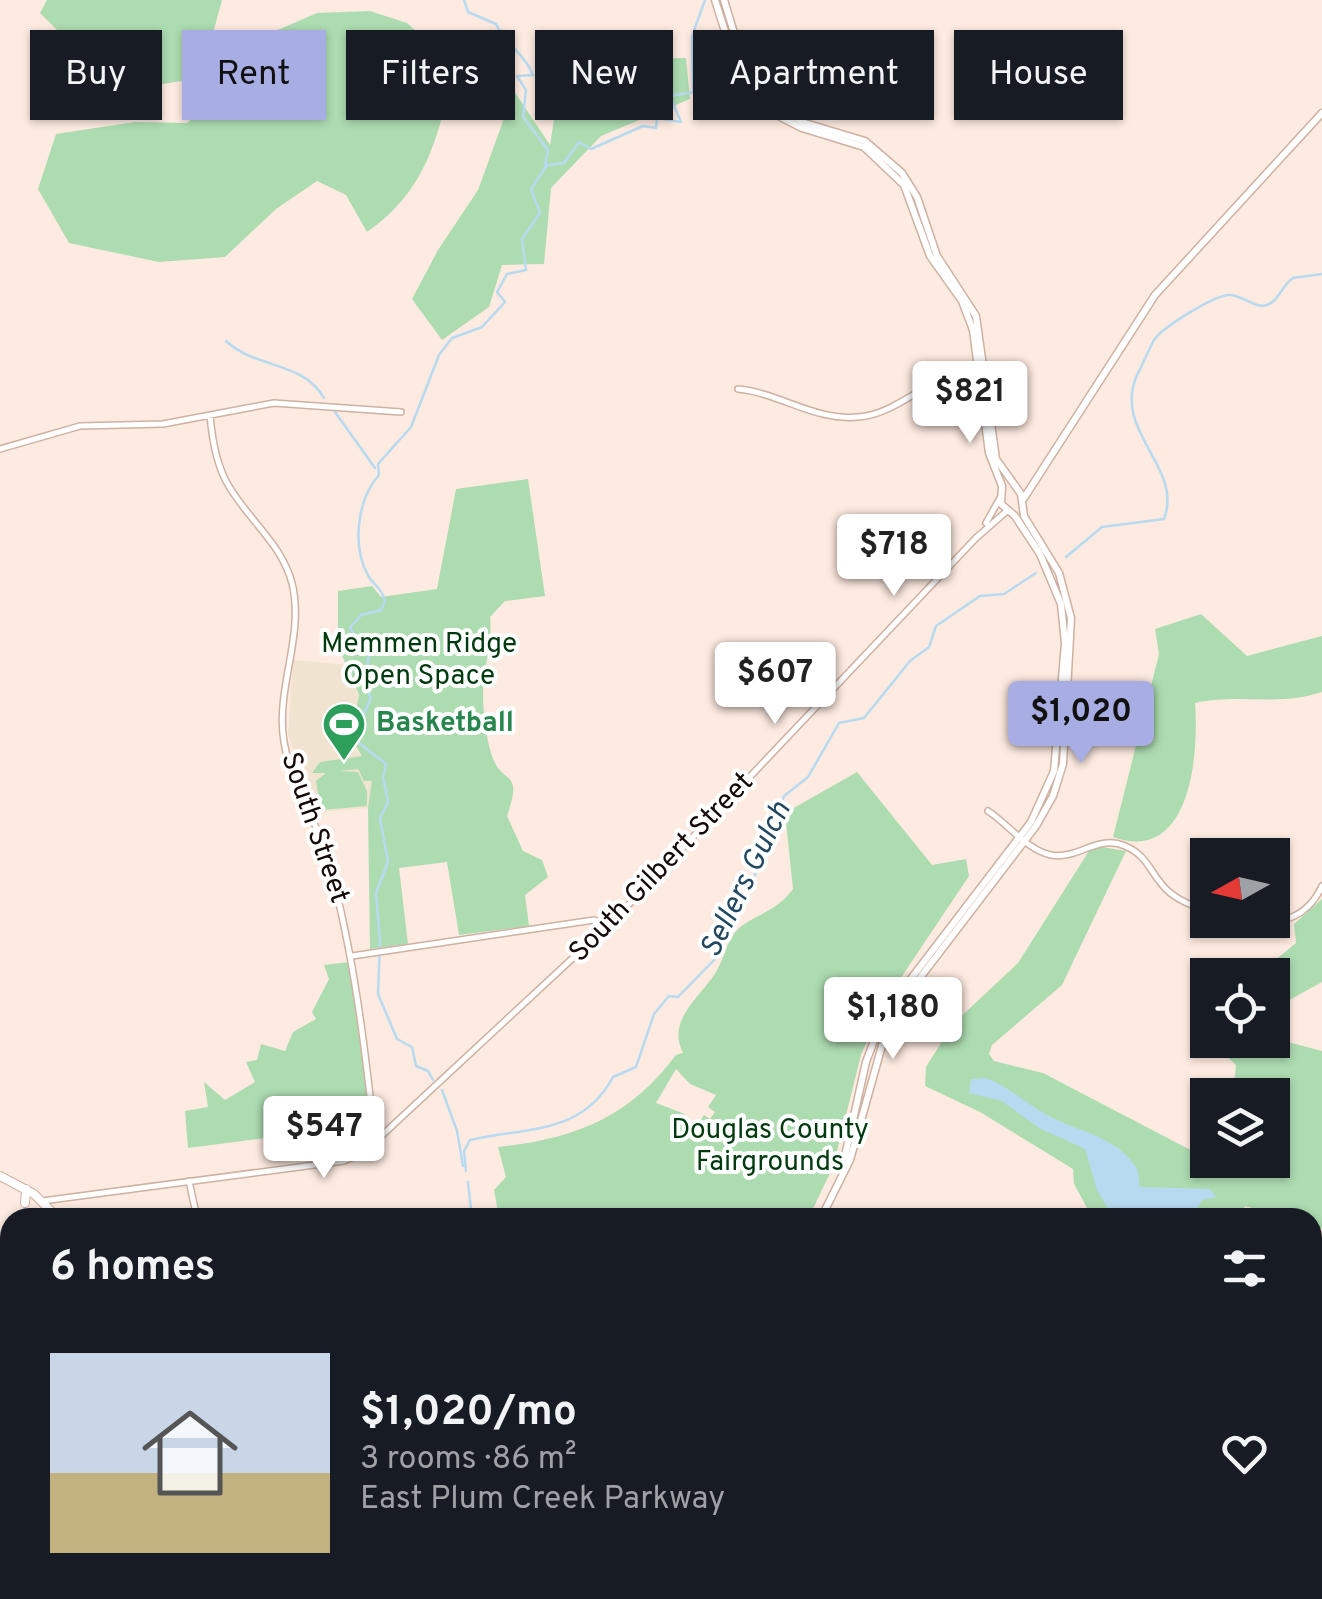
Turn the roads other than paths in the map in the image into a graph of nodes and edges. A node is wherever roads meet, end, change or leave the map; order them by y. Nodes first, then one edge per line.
1 (715, 0) edge
2 (724, 0) edge
3 (725, 30) edge
4 (733, 30) edge
5 (1322, 114) edge
6 (787, 120) edge
7 (802, 120) edge
8 (937, 268) junction
9 (948, 272) junction
10 (983, 374) junction
11 (738, 390) dead end
12 (401, 412) dead end
13 (986, 412) junction
14 (210, 415) junction
15 (994, 443) junction
16 (0, 449) edge
17 (1044, 462) junction
18 (1014, 489) junction
19 (1000, 496) junction
20 (1022, 503) junction
21 (1008, 511) junction
22 (976, 538) junction
23 (988, 811) dead end
24 (1022, 839) junction
25 (1322, 886) edge
26 (1190, 904) edge
27 (1290, 918) edge
28 (606, 927) junction
29 (352, 956) junction
30 (374, 1124) junction
31 (391, 1128) junction
32 (376, 1143) junction
33 (0, 1176) edge
34 (189, 1181) junction
35 (26, 1189) junction
36 (42, 1201) junction
37 (25, 1203) dead end
38 (47, 1208) edge
39 (195, 1208) edge
40 (825, 1208) edge

1 - 3 main road
2 - 4 main road
5 - 17 main road
6 - 8 main road
7 - 9 main road
8 - 9 main road
8 - 10 main road
9 - 10 main road
10 - 11 street
10 - 13 main road
10 - 15 main road
12 - 14 street
13 - 15 main road
13 - 19 main road
14 - 16 street
14 - 29 street, South Street
15 - 18 main road
17 - 18 main road
17 - 20 main road
18 - 19 main road
18 - 20 main road
19 - 21 main road
19 - 22 street, South Gilbert Street
20 - 21 main road
20 - 24 main road
21 - 22 street, South Gilbert Street
21 - 24 main road
22 - 28 street, South Gilbert Street
23 - 24 street
24 - 26 street
24 - 40 main road
25 - 27 street
28 - 29 street
28 - 31 street, South Gilbert Street
29 - 30 street, South Street
30 - 31 street
30 - 32 street, South Street
31 - 32 street, South Gilbert Street
32 - 34 street
33 - 35 main road
34 - 36 street
34 - 39 street
35 - 36 main road
35 - 37 main road
36 - 38 main road

